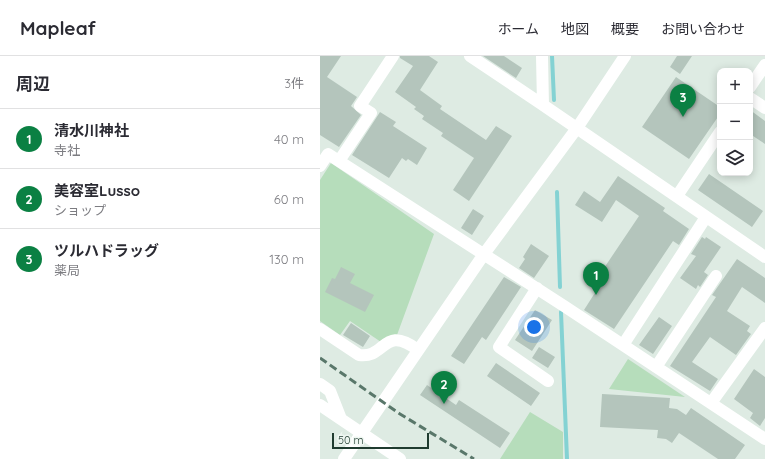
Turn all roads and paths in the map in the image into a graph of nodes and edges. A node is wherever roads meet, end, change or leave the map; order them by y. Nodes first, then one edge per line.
1 (393, 56) edge
2 (470, 56) edge
3 (542, 56) edge
4 (625, 56) edge
5 (765, 65) edge
6 (753, 83) edge
7 (753, 100) edge
8 (543, 104) junction
9 (765, 108) edge
10 (577, 128) junction
11 (717, 136) edge
12 (339, 161) junction
13 (320, 166) edge
14 (677, 196) junction
15 (706, 217) junction
16 (484, 254) junction
17 (765, 257) edge
18 (716, 276) dead end
19 (537, 288) junction
20 (765, 328) edge
21 (320, 329) edge
22 (623, 345) junction
23 (418, 350) junction
24 (656, 367) junction
25 (548, 381) dead end
26 (320, 384) edge
27 (711, 403) junction
28 (320, 405) edge
29 (342, 419) junction
30 (362, 432) junction
31 (765, 440) edge
32 (344, 459) edge
33 (400, 459) edge

1 - 12 street
2 - 8 street
3 - 8 street
4 - 10 street
5 - 6 street
7 - 9 street
8 - 10 street
10 - 14 street
10 - 16 street
11 - 14 street
12 - 13 street
12 - 16 street
14 - 15 street
15 - 17 street
15 - 22 street
16 - 19 street
16 - 23 street
18 - 24 street
19 - 22 street
19 - 25 street
20 - 27 street
21 - 23 street
22 - 24 street
23 - 30 street
24 - 27 street
26 - 29 street
27 - 31 street
28 - 29 street
29 - 30 street
30 - 32 street
30 - 33 street

